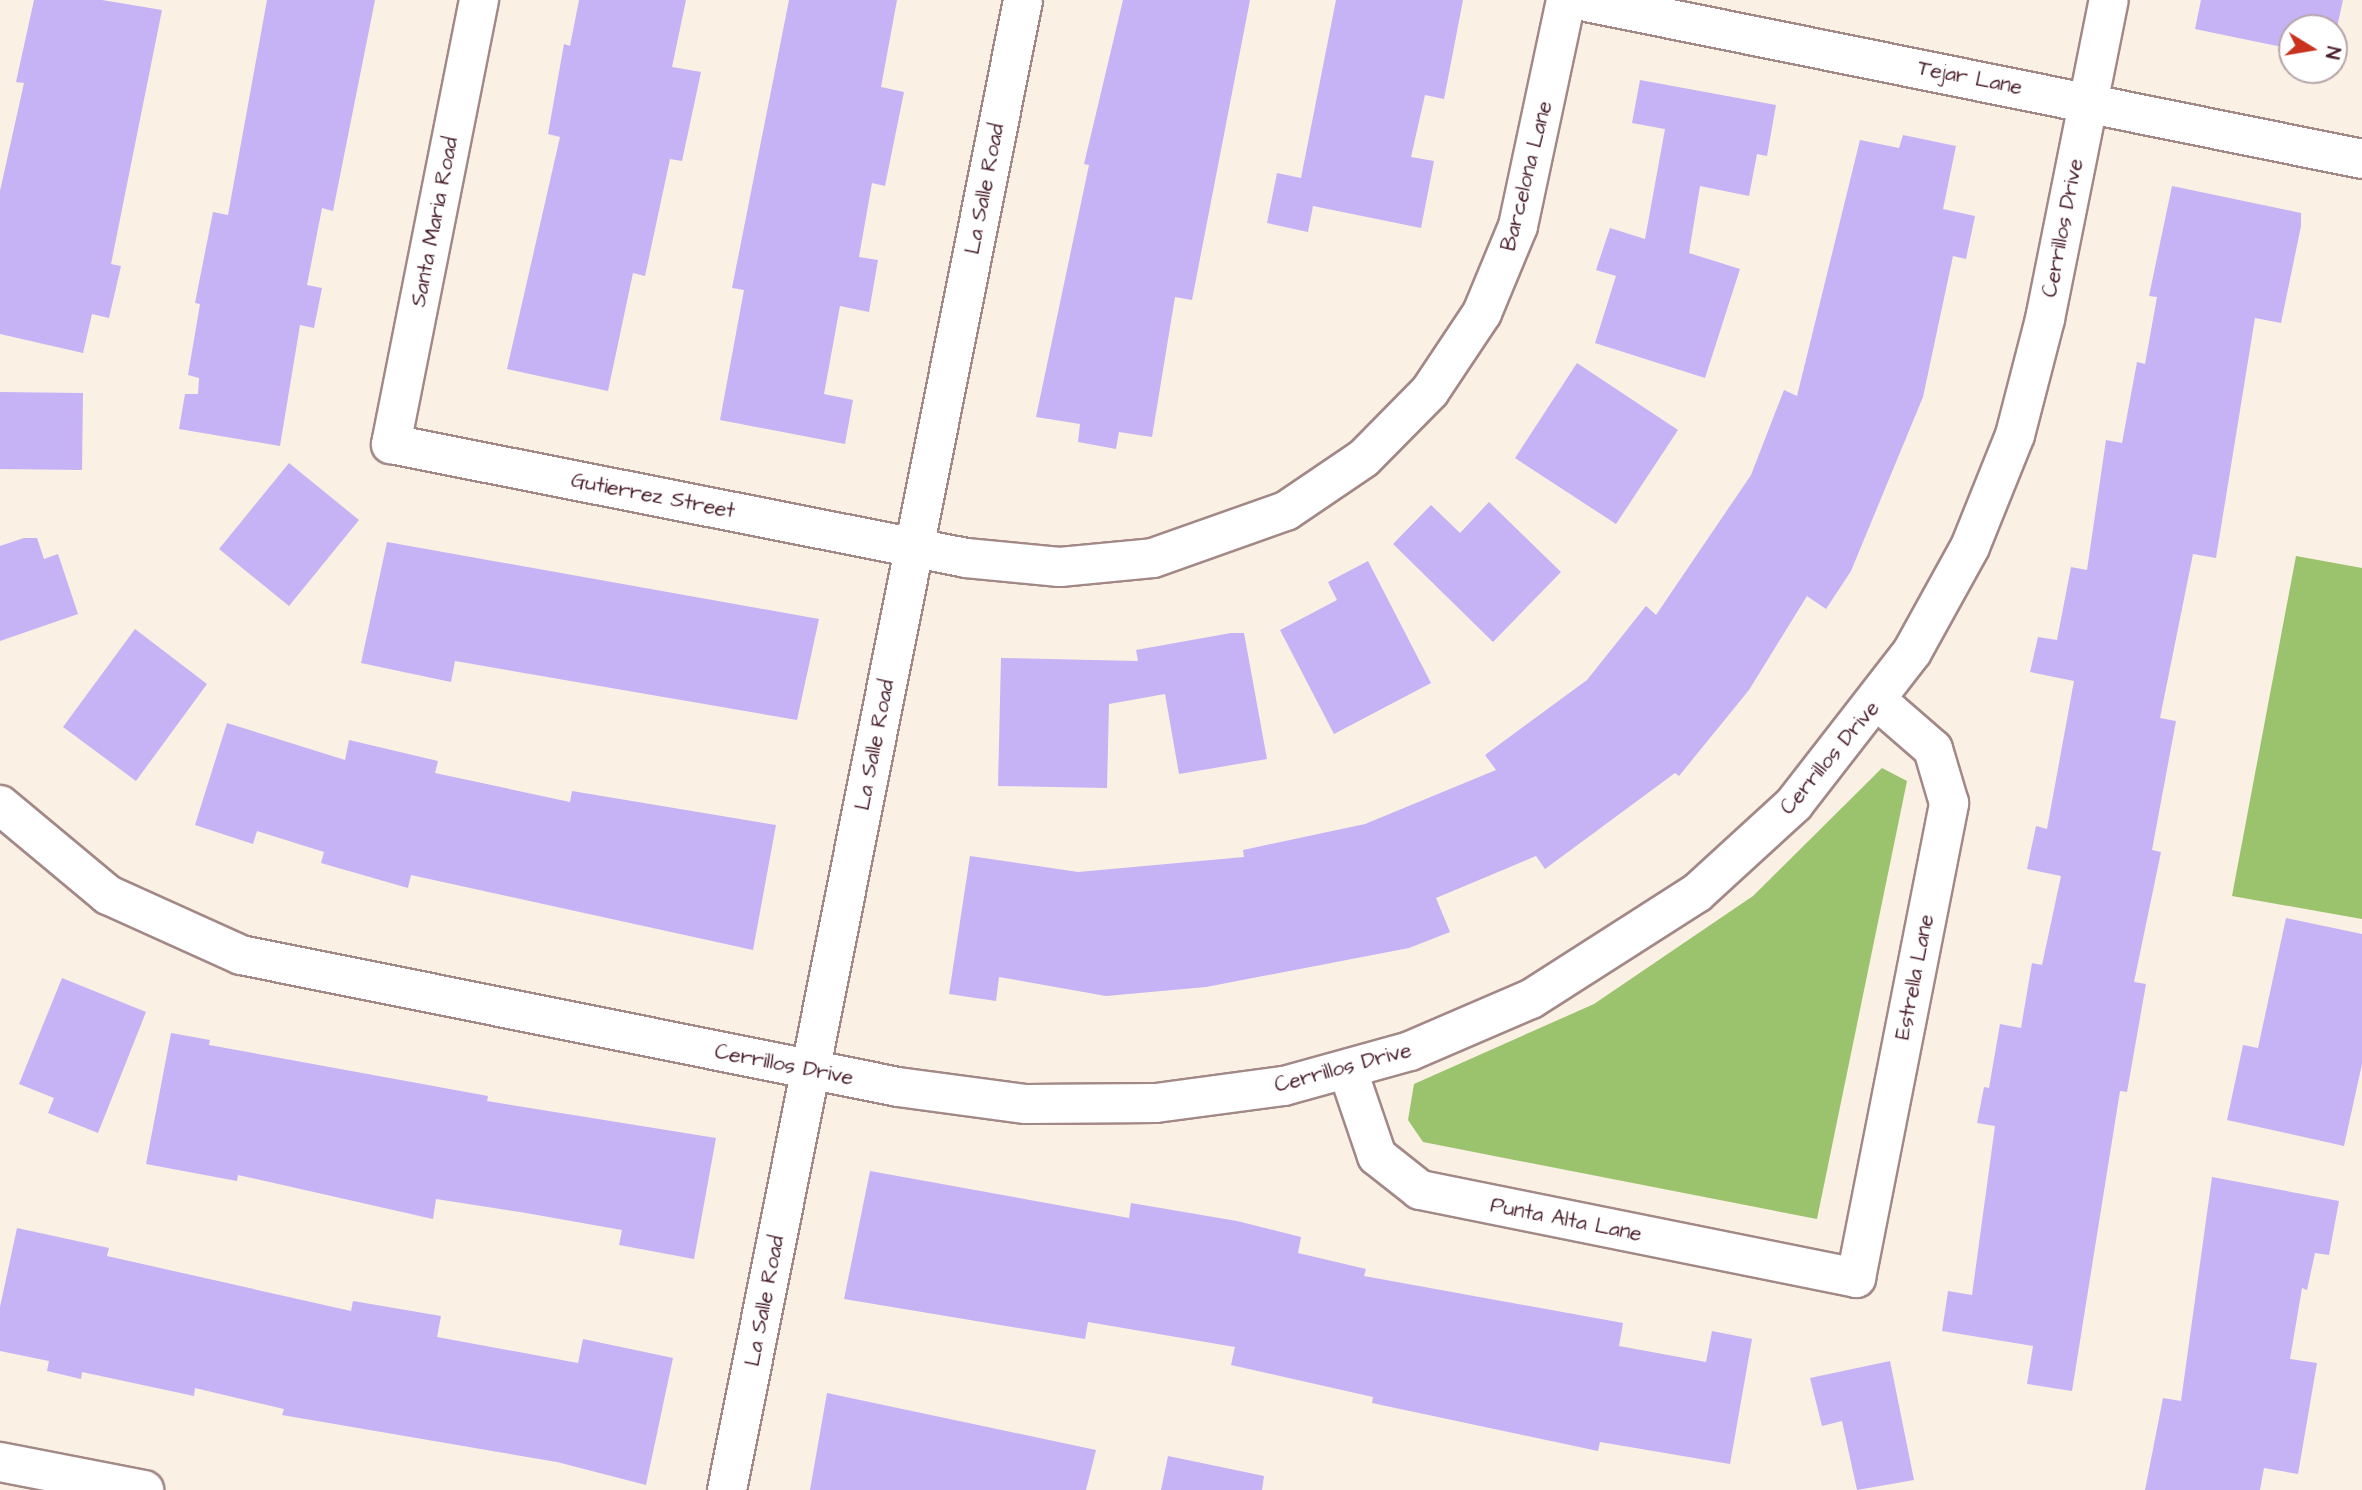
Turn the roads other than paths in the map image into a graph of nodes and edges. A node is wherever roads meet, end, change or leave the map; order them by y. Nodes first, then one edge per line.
1 (479, 0) edge
2 (1023, 0) edge
3 (1566, 0) edge
4 (1577, 0) edge
5 (2109, 0) edge
6 (2088, 101) junction
7 (2362, 159) edge
8 (391, 444) joint
9 (914, 548) junction
10 (1879, 702) junction
11 (0, 805) edge
12 (811, 1070) junction
13 (1348, 1071) junction
14 (1856, 1278) joint
15 (0, 1462) edge
16 (144, 1490) edge
17 (727, 1490) edge

1 - 8 street, Santa Maria Road
2 - 9 street, La Salle Road
3 - 9 street, Barcelona Lane
4 - 6 street, Tejar Lane
5 - 6 street, Cerrillos Drive
6 - 7 street, Tejar Lane
6 - 10 street, Cerrillos Drive
8 - 9 street, Gutierrez Street
9 - 12 street, La Salle Road
10 - 13 street, Cerrillos Drive
10 - 14 street, Estrella Lane
11 - 12 street, Cerrillos Drive
12 - 13 street, Cerrillos Drive
12 - 17 street, La Salle Road
13 - 14 street, Punta Alta Lane
15 - 16 street

